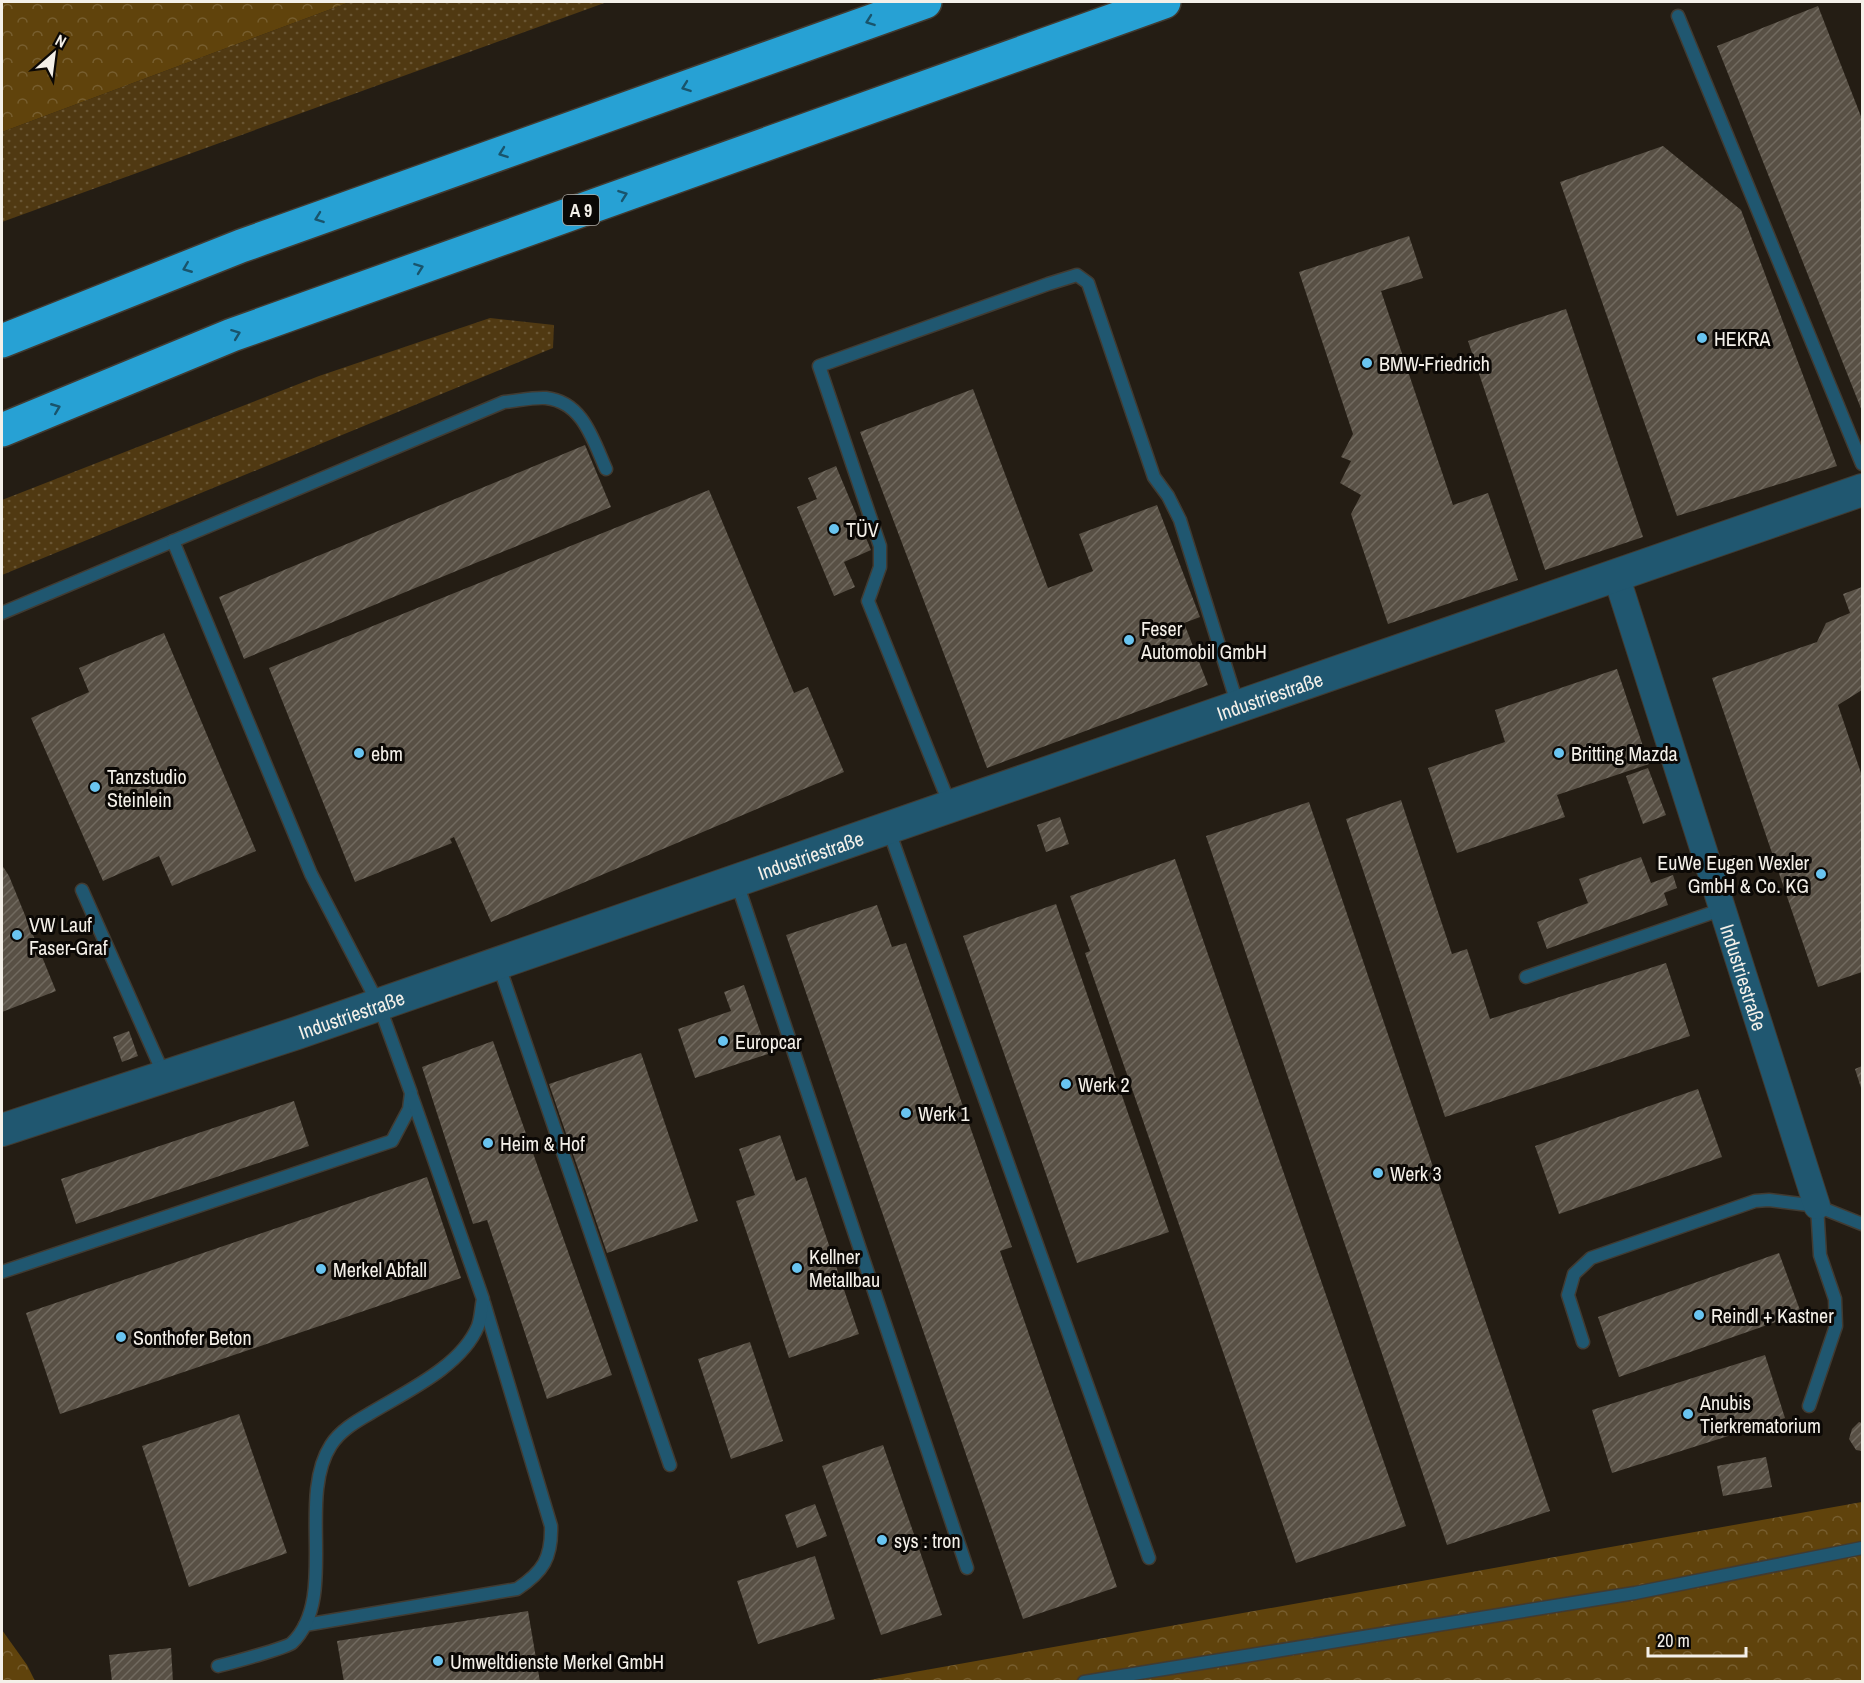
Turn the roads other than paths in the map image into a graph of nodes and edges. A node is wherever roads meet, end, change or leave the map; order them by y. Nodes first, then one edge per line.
1 (925, 2) edge
2 (1164, 2) edge
3 (1678, 16) dead end
4 (2, 341) edge
5 (2, 430) edge
6 (1863, 464) edge
7 (606, 469) dead end
8 (1863, 490) edge
9 (173, 541) junction
10 (1616, 575) junction
11 (2, 613) edge
12 (1238, 706) junction
13 (950, 805) junction
14 (887, 827) junction
15 (736, 879) junction
16 (82, 890) dead end
17 (1723, 909) junction
18 (498, 962) junction
19 (1526, 977) dead end
20 (379, 1005) junction
21 (165, 1076) junction
22 (411, 1093) junction
23 (2, 1130) edge
24 (1817, 1206) junction
25 (1863, 1224) edge
26 (2, 1272) edge
27 (483, 1299) junction
28 (1583, 1342) dead end
29 (1809, 1406) dead end
30 (670, 1465) dead end
31 (1863, 1548) edge
32 (1149, 1558) dead end
33 (967, 1568) dead end
34 (305, 1624) junction
35 (218, 1666) dead end
36 (1084, 1682) edge

1 -> 4 highway
5 -> 2 highway, A 9
3 - 6 lane
7 - 9 lane
8 - 10 street, Industriestraße
9 - 11 lane
9 - 20 lane
10 - 12 street, Industriestraße
10 - 17 street, Industriestraße
12 - 13 street, Industriestraße
12 - 13 lane
13 - 14 street, Industriestraße
14 - 15 street, Industriestraße
14 - 32 lane
15 - 18 street, Industriestraße
15 - 33 lane
16 - 21 lane
17 - 19 lane
17 - 24 street, Industriestraße
18 - 20 street, Industriestraße
18 - 30 lane
20 - 21 street, Industriestraße
20 - 22 lane
21 - 23 street, Industriestraße
22 - 26 lane
22 - 27 lane
24 - 25 lane
24 - 28 lane
24 - 29 lane
27 - 34 lane
27 - 34 lane
31 - 36 lane
34 - 35 lane

